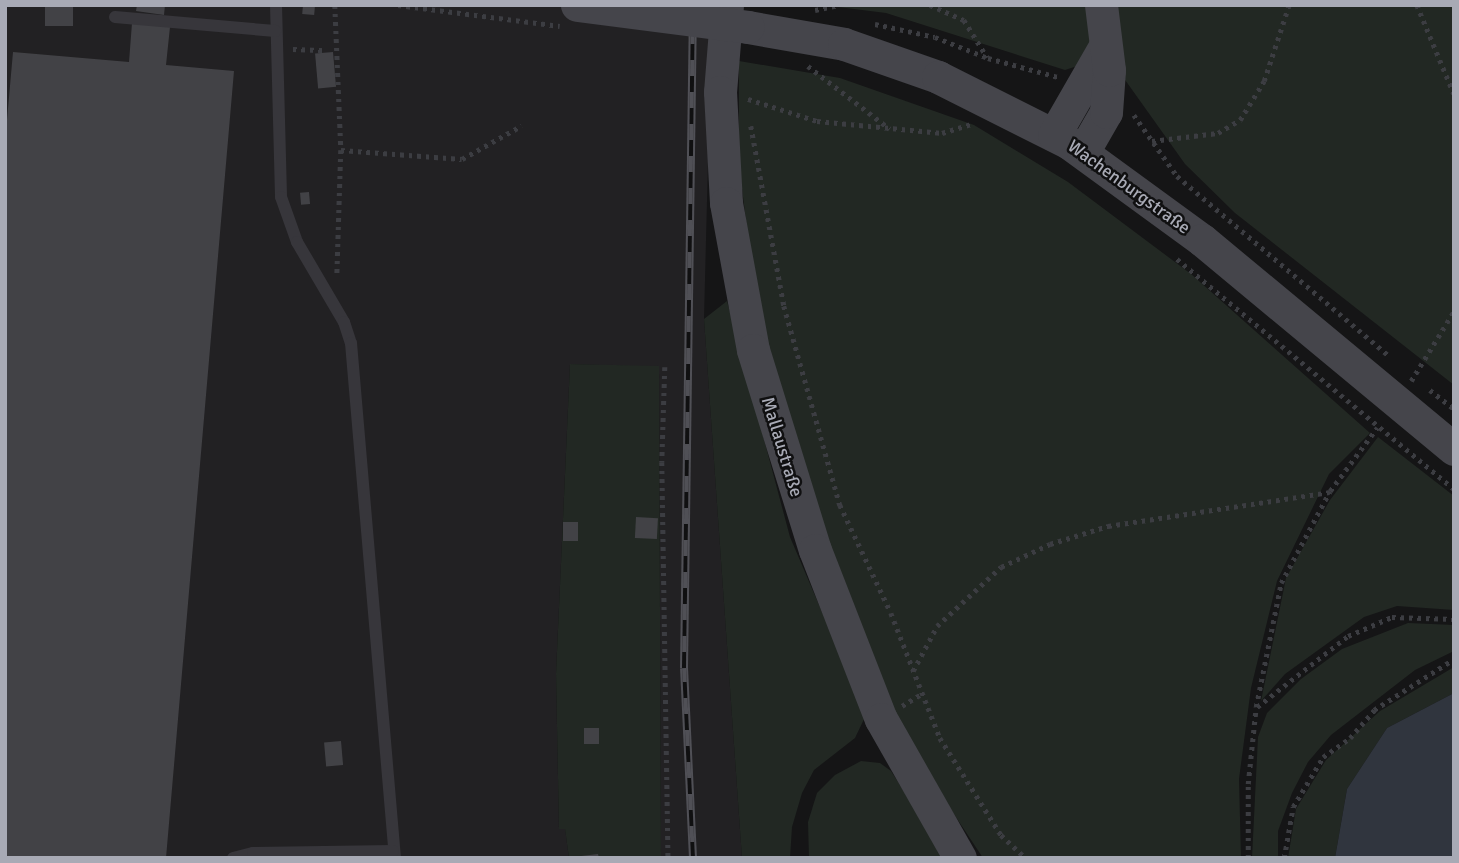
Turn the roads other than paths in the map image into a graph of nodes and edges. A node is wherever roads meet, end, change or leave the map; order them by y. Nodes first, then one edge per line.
1 (276, 5) edge
2 (578, 5) edge
3 (1101, 5) edge
4 (116, 16) dead end
5 (738, 16) edge
6 (275, 31) junction
7 (1096, 89) junction
8 (1054, 135) junction
9 (1083, 152) junction
10 (1454, 449) edge
11 (394, 854) edge
12 (233, 858) edge
13 (960, 858) edge

1 - 6 lane
2 - 5 street, Wachenburgstraße, bridge
3 - 7 street
4 - 6 lane
5 - 8 street, Wachenburgstraße
5 - 13 street, Mallaustraße
6 - 11 lane
7 - 8 street
7 - 9 street
8 - 9 street, Wachenburgstraße
9 - 10 street, Wachenburgstraße
11 - 12 lane

